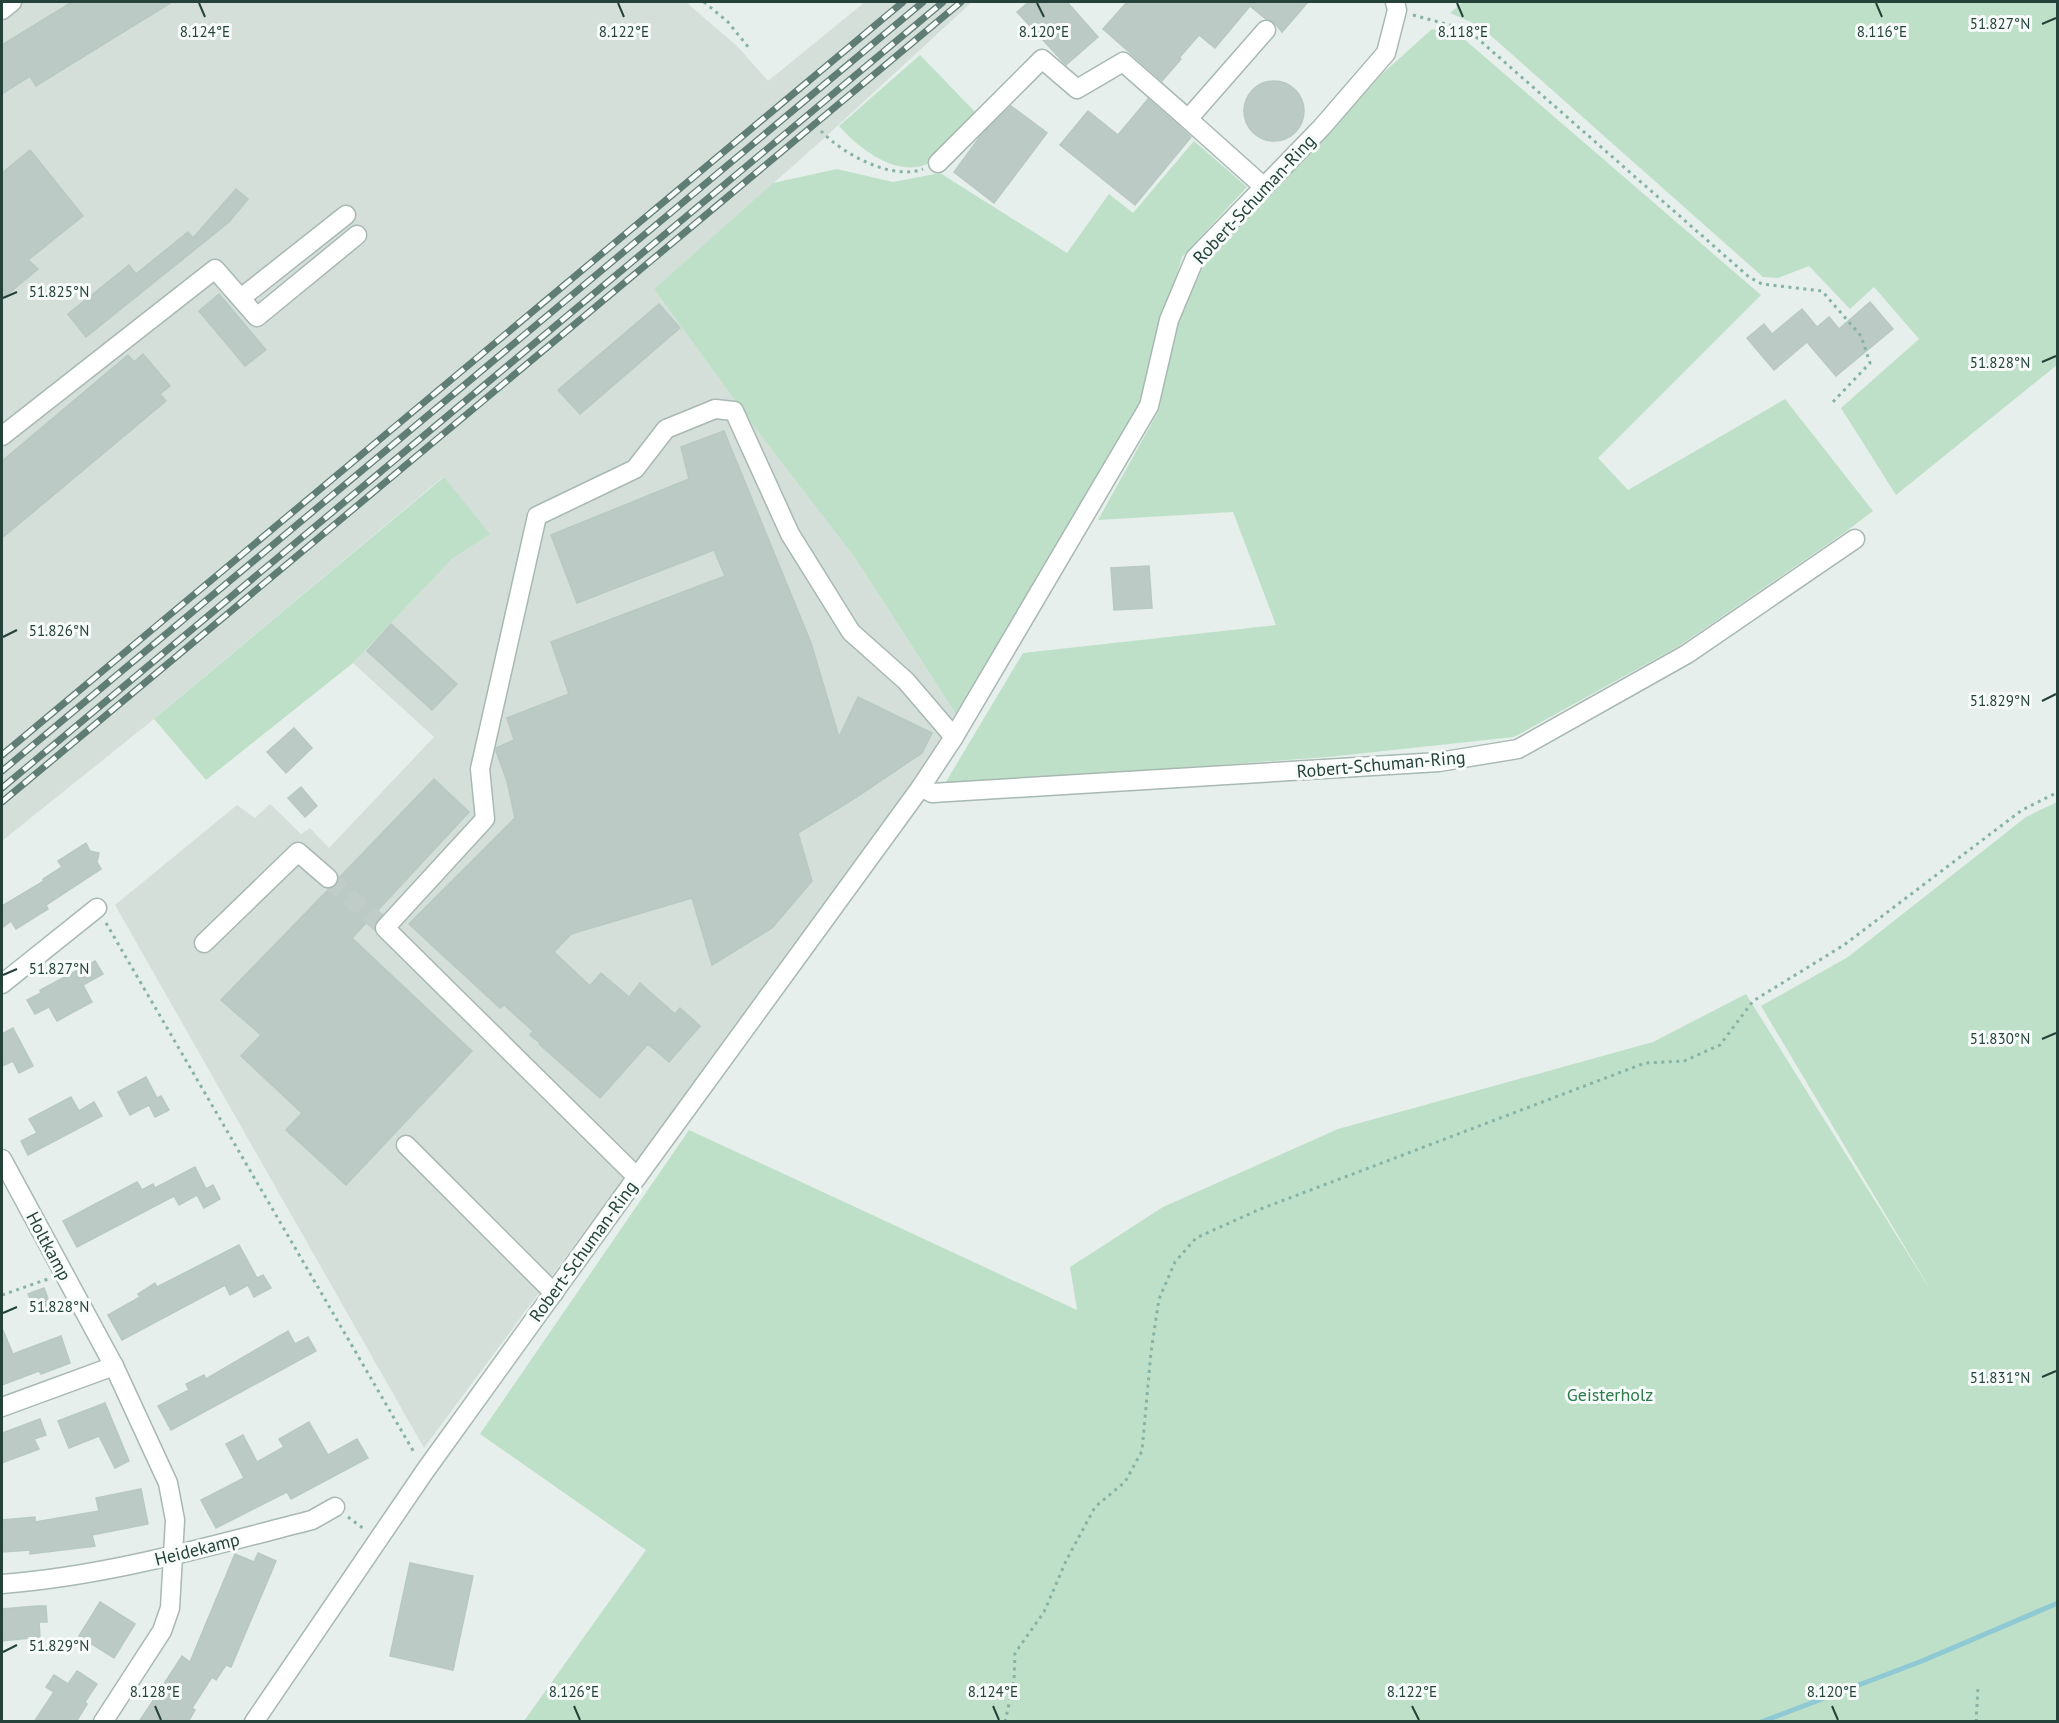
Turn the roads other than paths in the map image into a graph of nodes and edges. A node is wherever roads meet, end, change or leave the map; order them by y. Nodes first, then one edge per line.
1 (12, 2) edge
2 (1396, 6) edge
3 (2, 9) edge
4 (1266, 30) dead end
5 (1188, 118) junction
6 (938, 163) road end
7 (1264, 187) junction
8 (346, 214) dead end
9 (357, 235) dead end
10 (241, 298) junction
11 (2, 436) edge
12 (1855, 539) dead end
13 (954, 737) junction
14 (921, 787) junction
15 (328, 878) tunnel mouth
16 (97, 908) road end
17 (204, 943) dead end
18 (2, 984) edge
19 (406, 1145) dead end
20 (2, 1159) edge
21 (637, 1177) junction
22 (554, 1293) junction
23 (114, 1366) junction
24 (2, 1407) edge
25 (334, 1507) road end
26 (174, 1555) junction
27 (2, 1584) edge
28 (103, 1722) edge
29 (254, 1722) edge

1 - 3 street
2 - 7 street, Robert-Schuman-Ring
4 - 5 street
5 - 6 street
5 - 7 street
7 - 13 street, Robert-Schuman-Ring
8 - 10 street
9 - 10 street
10 - 11 street
12 - 14 street, Robert-Schuman-Ring
13 - 14 street, Robert-Schuman-Ring
13 - 21 street
14 - 21 street, Robert-Schuman-Ring
15 - 17 street
16 - 18 street
19 - 22 street
20 - 23 street, Holtkamp
21 - 22 street, Robert-Schuman-Ring
22 - 29 street, Robert-Schuman-Ring
23 - 24 street
23 - 26 street, Holtkamp
25 - 26 street, Heidekamp
26 - 27 street, Heidekamp
26 - 28 street, Holtkamp

